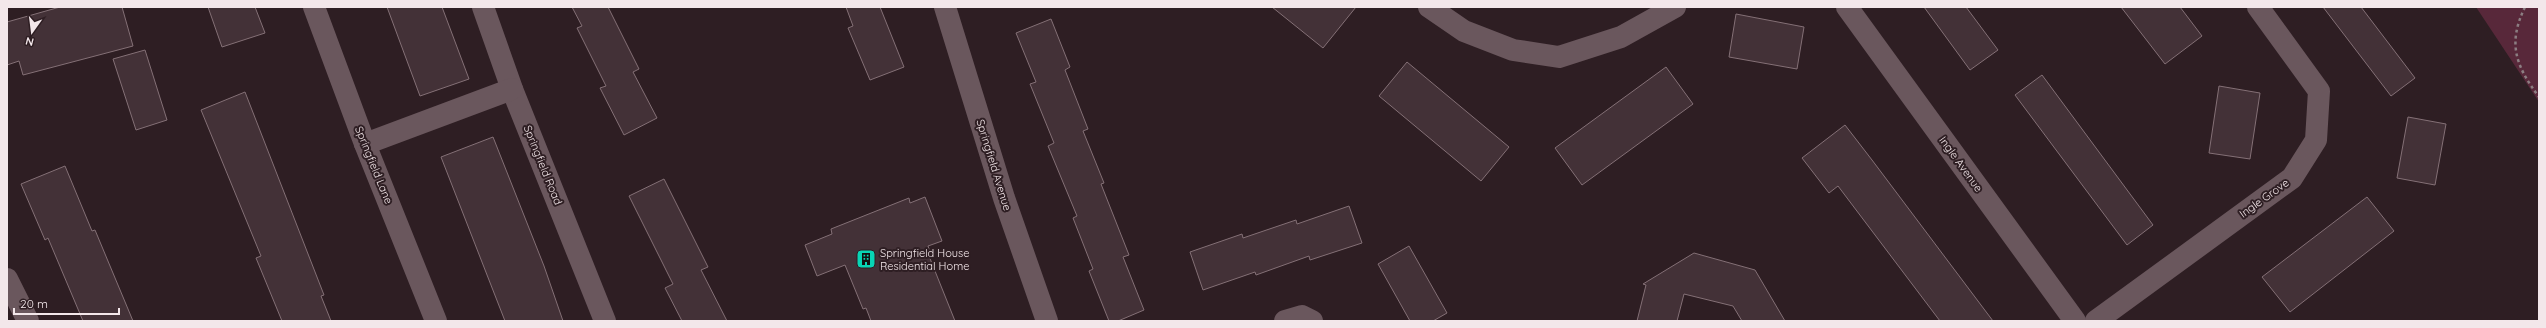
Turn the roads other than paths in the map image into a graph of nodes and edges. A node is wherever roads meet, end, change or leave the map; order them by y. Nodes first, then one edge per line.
1 (314, 7) edge
2 (483, 7) edge
3 (945, 7) edge
4 (1429, 7) edge
5 (1675, 7) edge
6 (1847, 7) edge
7 (2258, 7) edge
8 (512, 89) junction
9 (365, 144) junction
10 (7, 279) edge
11 (28, 321) edge
12 (436, 321) edge
13 (605, 321) edge
14 (1047, 321) edge
15 (1285, 321) edge
16 (1312, 321) edge
17 (2075, 321) edge
18 (2096, 321) edge

1 - 9 street, Springfield Lane
2 - 8 street, Springfield Road
3 - 14 street, Springfield Avenue
4 - 5 street
6 - 17 street, Ingle Avenue
7 - 18 street, Ingle Grove
8 - 9 street
8 - 13 street, Springfield Road
9 - 12 street, Springfield Lane
10 - 11 street
15 - 16 street

